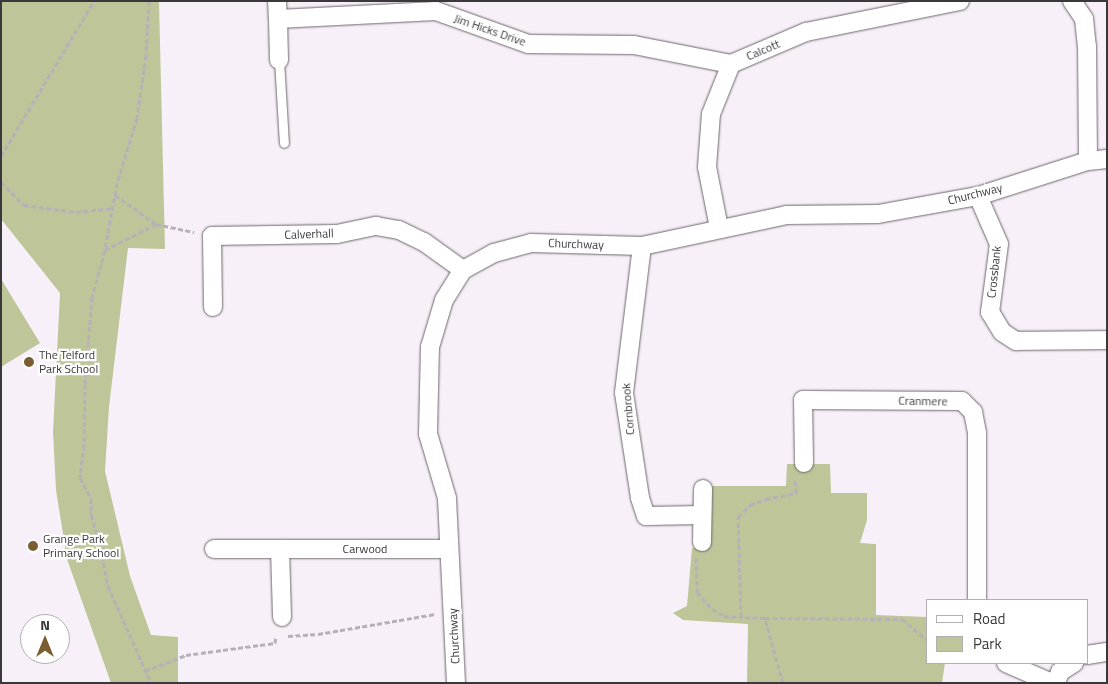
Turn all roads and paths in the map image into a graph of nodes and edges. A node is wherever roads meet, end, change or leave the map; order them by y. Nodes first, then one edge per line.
1 (94, 1) edge
2 (149, 1) edge
3 (277, 1) edge
4 (960, 1) edge
5 (1072, 1) edge
6 (278, 19) junction
7 (279, 60) joint
8 (731, 64) junction
9 (284, 143) dead end
10 (1, 156) edge
11 (1107, 158) edge
12 (1088, 161) junction
13 (1, 182) edge
14 (115, 195) junction
15 (978, 196) junction
16 (112, 208) junction
17 (156, 224) junction
18 (719, 228) junction
19 (212, 236) junction
20 (642, 246) junction
21 (105, 250) junction
22 (463, 270) junction
23 (212, 307) dead end
24 (1107, 340) edge
25 (804, 463) joint
26 (703, 489) dead end
27 (702, 515) junction
28 (702, 542) joint
29 (214, 549) dead end
30 (280, 549) junction
31 (449, 549) junction
32 (977, 599) edge
33 (453, 611) junction
34 (282, 617) dead end
35 (740, 617) junction
36 (765, 618) junction
37 (926, 639) edge
38 (1107, 652) edge
39 (1088, 655) edge
40 (1008, 664) edge
41 (1072, 664) edge
42 (145, 671) junction
43 (151, 683) edge
44 (456, 683) edge
45 (783, 683) edge
46 (1052, 683) edge
47 (1056, 683) edge

1 - 10 path
2 - 14 path
3 - 6 street
4 - 8 street, Calcott
5 - 12 street
6 - 7 street
6 - 8 street, Jim Hicks Drive
7 - 9 lane
8 - 18 street, Calcott
11 - 12 street, Churchway
12 - 15 street, Churchway
13 - 16 path
14 - 16 path
14 - 17 path
15 - 18 street, Churchway
15 - 24 street, Crossbank
16 - 21 path
17 - 19 path
17 - 21 path
18 - 20 street, Churchway
19 - 22 street, Calverhall
19 - 23 street
20 - 22 street, Churchway
20 - 27 street, Cornbrook
21 - 42 path
22 - 31 street, Churchway
25 - 32 street, Cranmere
25 - 35 path
26 - 27 street
27 - 28 street
28 - 35 path
29 - 30 street, Carwood
30 - 31 street, Carwood
30 - 34 street
31 - 33 street, Churchway
33 - 42 path
33 - 44 street, Churchway
35 - 36 path
36 - 37 path
36 - 45 path
38 - 39 street
40 - 46 street
41 - 47 street
42 - 43 path

